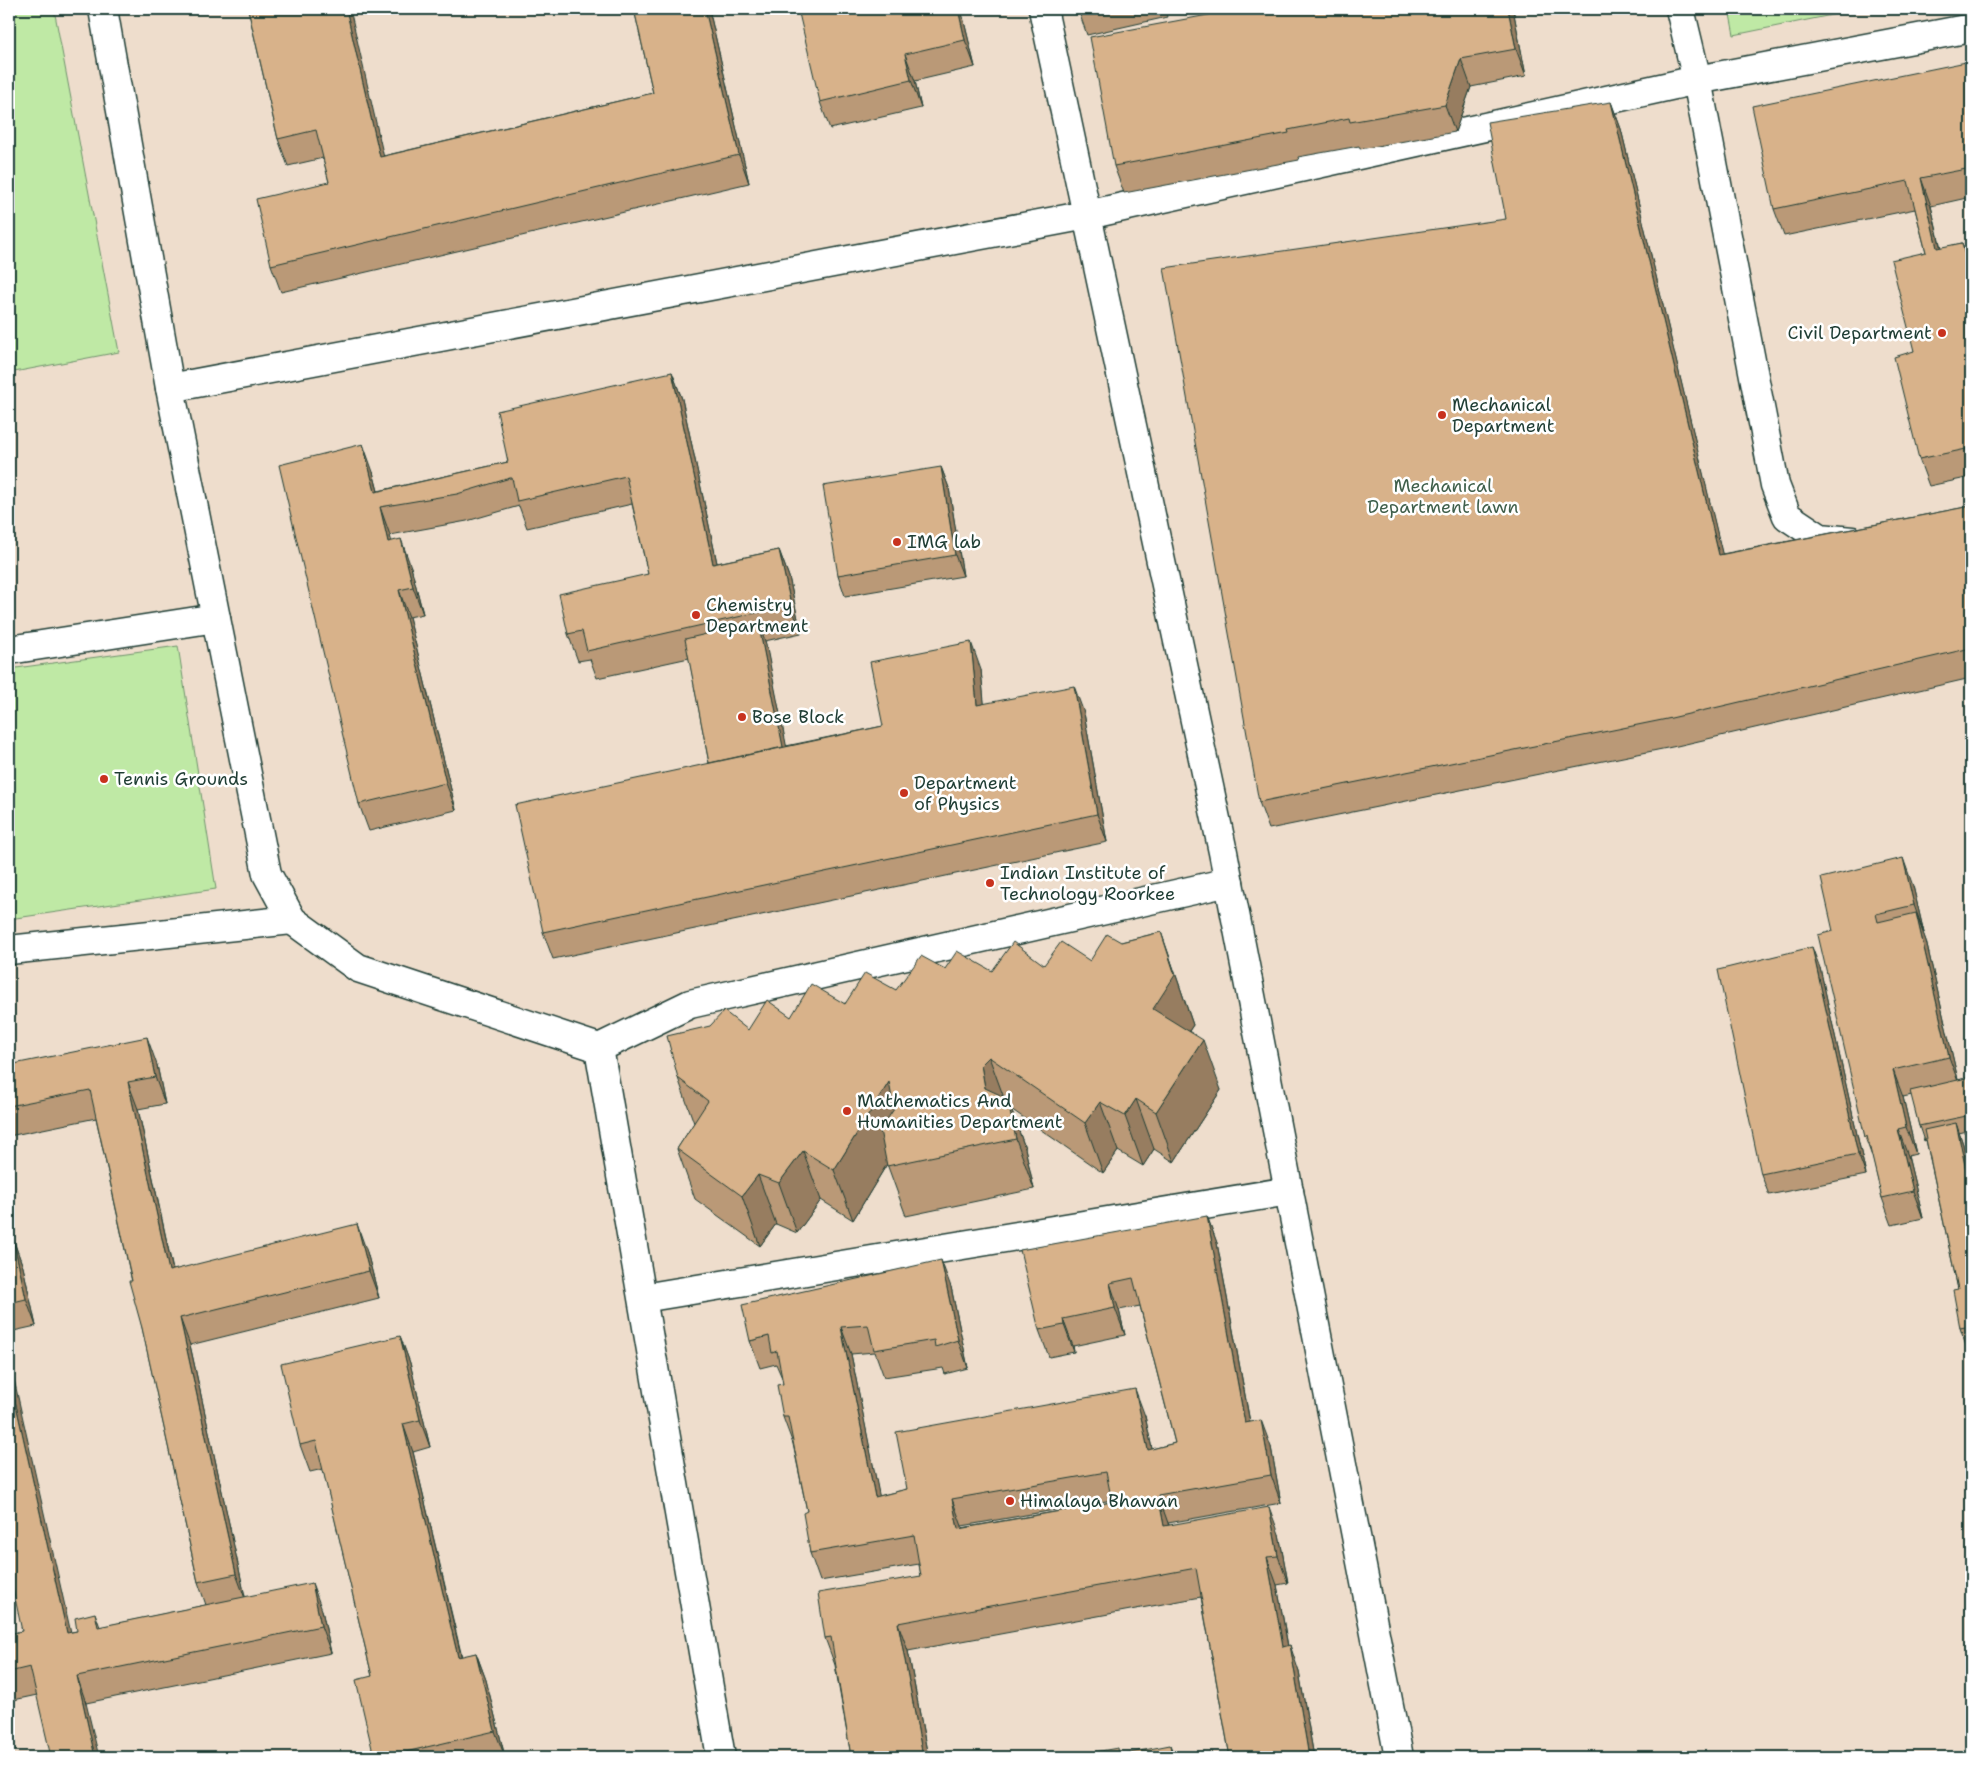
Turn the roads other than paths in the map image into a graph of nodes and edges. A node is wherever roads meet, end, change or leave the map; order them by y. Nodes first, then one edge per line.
1 (103, 9) edge
2 (1042, 9) edge
3 (1680, 9) edge
4 (1971, 28) edge
5 (1697, 80) junction
6 (1087, 215) junction
7 (170, 388) junction
8 (1875, 543) edge
9 (216, 618) junction
10 (9, 650) edge
11 (1229, 882) junction
12 (292, 920) junction
13 (9, 950) edge
14 (599, 1048) junction
15 (1289, 1191) junction
16 (643, 1298) junction
17 (721, 1757) edge
18 (1399, 1757) edge

1 - 7 street
2 - 6 street
3 - 5 street
4 - 5 street
5 - 6 street
5 - 8 street
6 - 7 street
6 - 11 street
7 - 9 street
9 - 10 street
9 - 12 street
11 - 14 street
11 - 15 street
12 - 13 street
12 - 14 street
14 - 16 street
15 - 16 street
15 - 18 street
16 - 17 street

